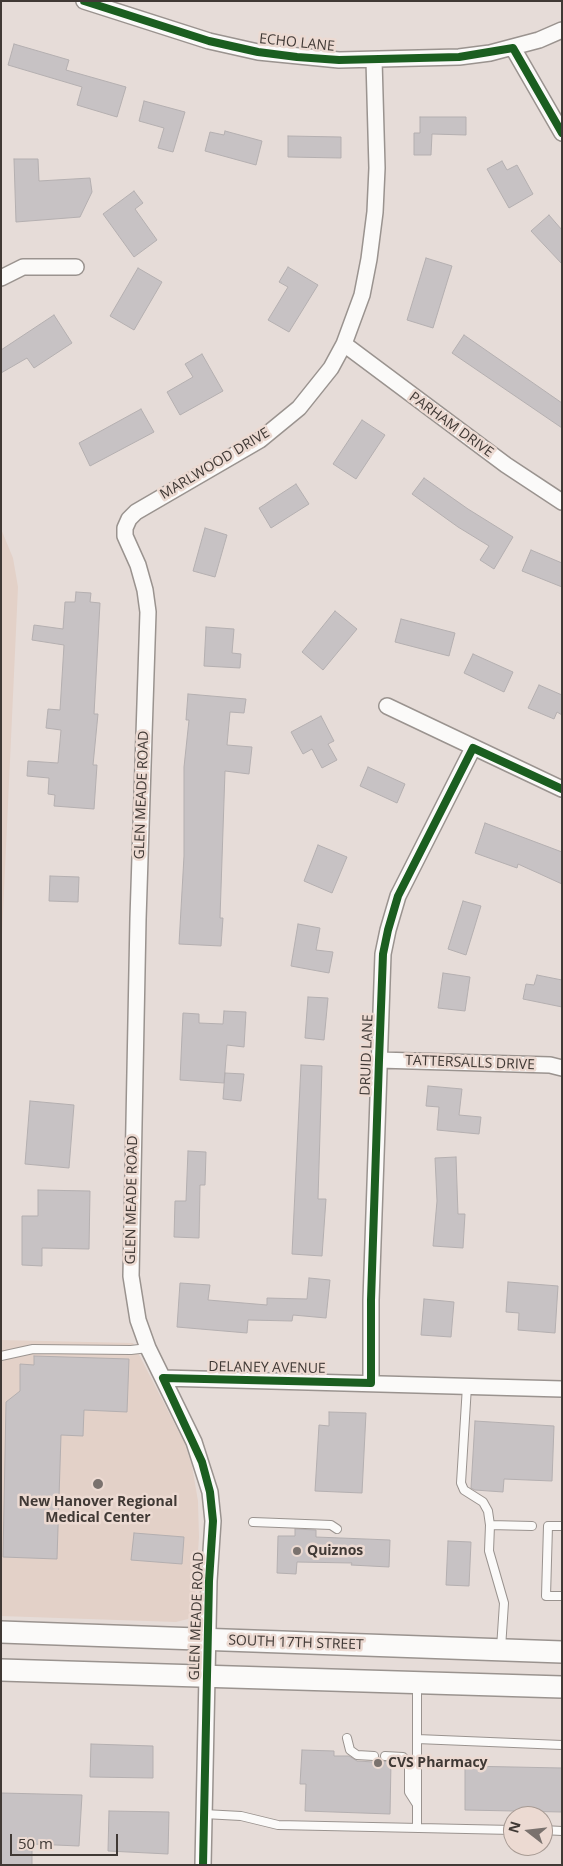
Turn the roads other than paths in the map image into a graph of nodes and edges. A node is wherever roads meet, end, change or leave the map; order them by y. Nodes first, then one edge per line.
1 (84, 1) edge
2 (562, 30) edge
3 (513, 48) junction
4 (374, 60) junction
5 (562, 133) edge
6 (76, 267) dead end
7 (1, 278) edge
8 (344, 344) junction
9 (562, 502) edge
10 (126, 524) joint
11 (387, 706) dead end
12 (473, 748) junction
13 (562, 789) edge
14 (379, 1060) junction
15 (562, 1068) edge
16 (148, 1348) junction
17 (2, 1356) edge
18 (1, 1365) edge
19 (163, 1378) junction
20 (371, 1383) junction
21 (467, 1386) junction
22 (562, 1389) edge
23 (253, 1522) dead end
24 (490, 1526) junction
25 (532, 1526) dead end
26 (562, 1526) edge
27 (337, 1529) dead end
28 (562, 1596) edge
29 (1, 1632) edge
30 (208, 1640) junction
31 (500, 1650) junction
32 (562, 1652) edge
33 (1, 1670) edge
34 (207, 1677) junction
35 (417, 1683) junction
36 (562, 1687) edge
37 (347, 1738) dead end
38 (417, 1738) junction
39 (562, 1745) edge
40 (374, 1756) dead end
41 (385, 1756) dead end
42 (417, 1805) junction
43 (204, 1814) junction
44 (417, 1828) junction
45 (503, 1830) edge
46 (203, 1865) edge

1 - 4 street, ECHO LANE
2 - 3 street, ECHO LANE
3 - 4 street, ECHO LANE
3 - 5 street
4 - 8 street, MARLWOOD DRIVE
6 - 7 street
8 - 9 street, PARHAM DRIVE
8 - 10 street, MARLWOOD DRIVE
10 - 16 street, GLEN MEADE ROAD
11 - 12 street
12 - 13 street
12 - 14 street, DRUID LANE
14 - 15 street, TATTERSALLS DRIVE
14 - 20 street, DRUID LANE
16 - 17 lane
16 - 19 street, GLEN MEADE ROAD
17 - 18 lane
19 - 20 street, DELANEY AVENUE
19 - 30 street, GLEN MEADE ROAD
20 - 21 street, DELANEY AVENUE
21 - 22 street, DELANEY AVENUE
21 - 24 lane
23 - 27 lane
24 - 25 lane
24 - 31 lane
26 - 28 lane
29 - 30 main road, SOUTH 17TH STREET
30 - 31 main road, SOUTH 17TH STREET
30 - 34 street, GLEN MEADE ROAD
31 - 32 main road, SOUTH 17TH STREET
33 - 34 main road
34 - 35 main road
34 - 43 street, GLEN MEADE ROAD
35 - 36 main road
35 - 38 lane
37 - 40 lane
38 - 39 lane
38 - 42 lane
41 - 42 lane
42 - 44 lane
43 - 44 lane
43 - 46 street, GLEN MEADE ROAD
44 - 45 lane

